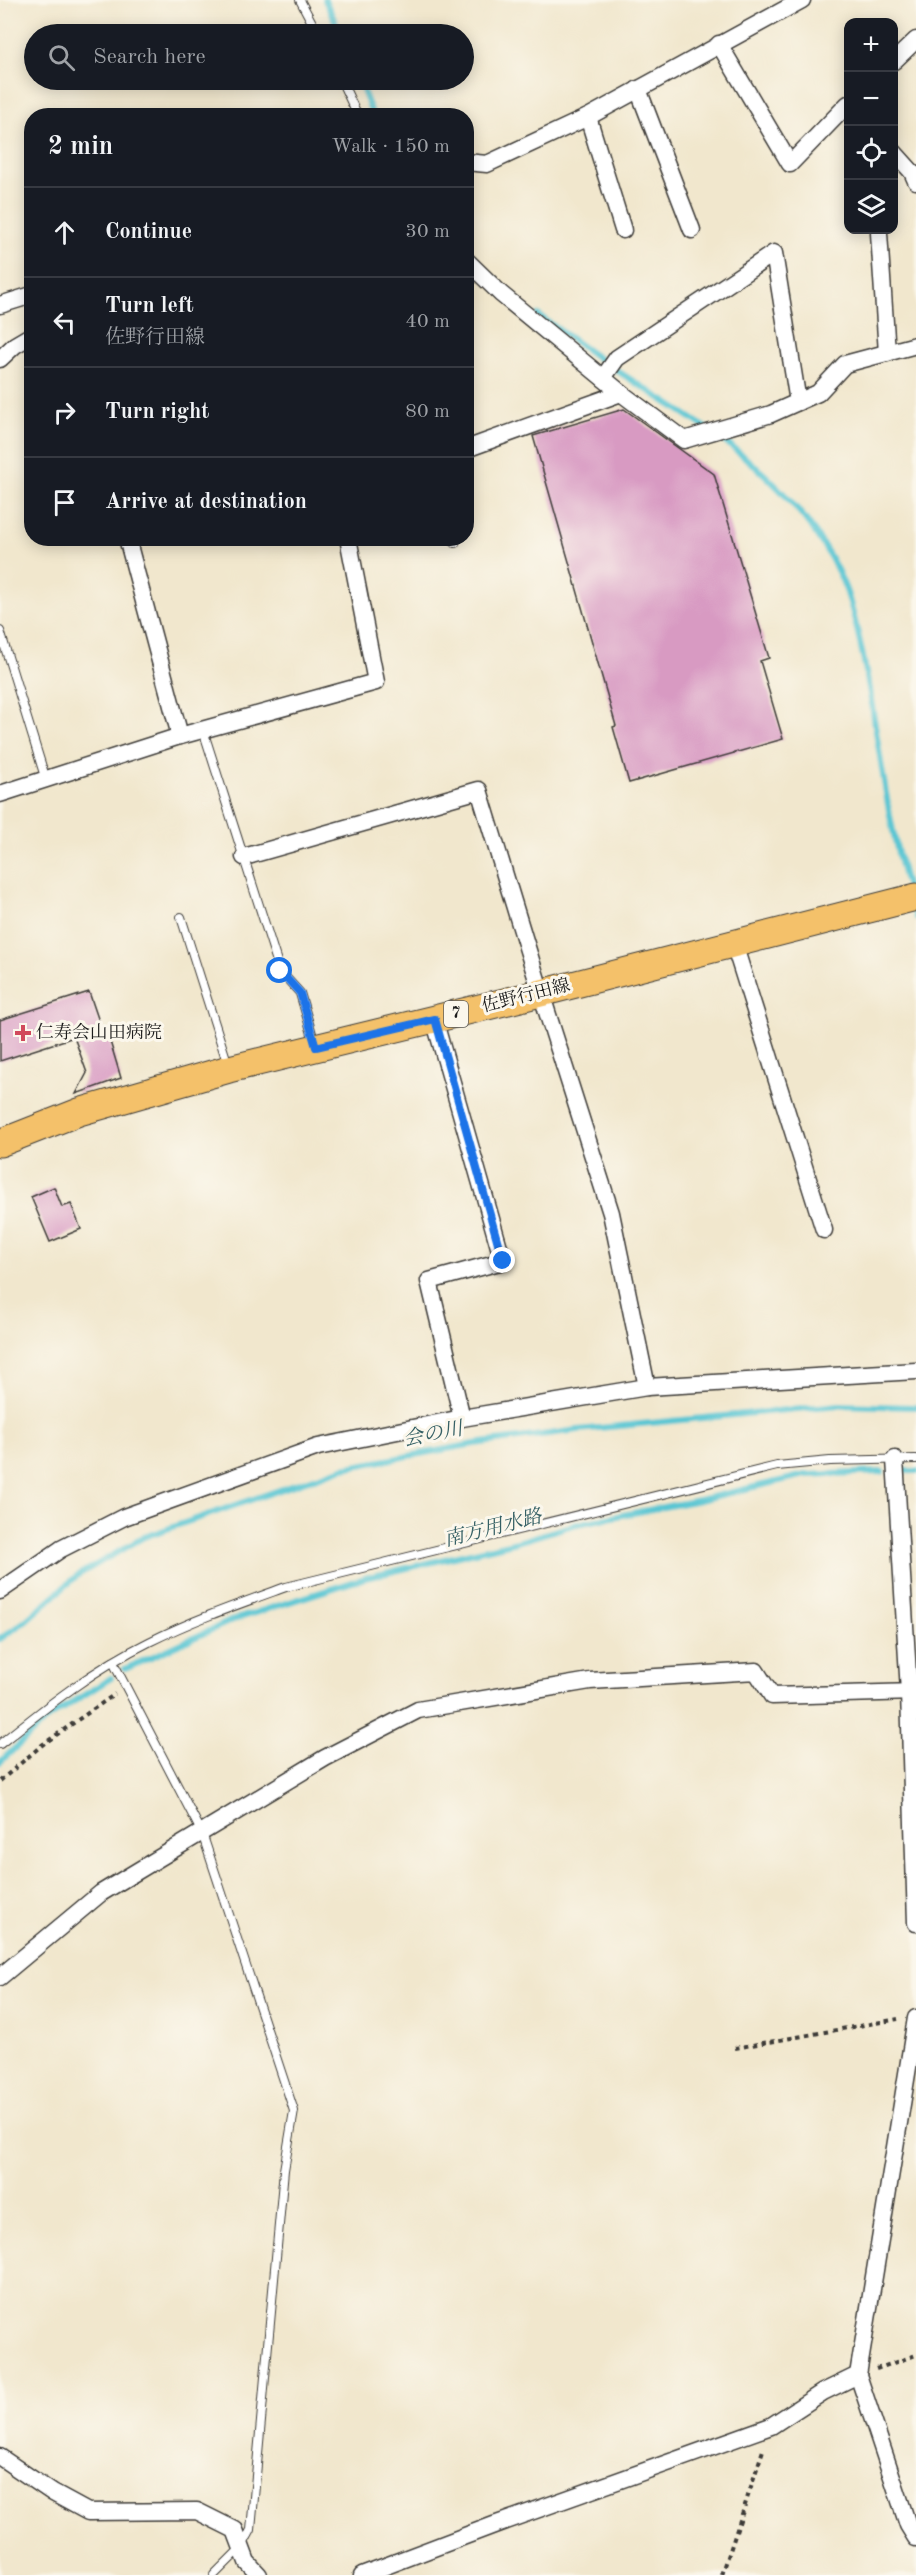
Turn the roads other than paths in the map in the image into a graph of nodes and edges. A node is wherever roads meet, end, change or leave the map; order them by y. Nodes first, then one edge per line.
1 (300, 0) edge
2 (802, 0) edge
3 (313, 24) edge
4 (916, 40) edge
5 (719, 44) junction
6 (898, 57) edge
7 (638, 89) junction
8 (346, 90) edge
9 (354, 108) edge
10 (844, 109) edge
11 (588, 117) junction
12 (898, 156) edge
13 (474, 163) edge
14 (916, 181) edge
15 (623, 230) dead end
16 (692, 230) dead end
17 (879, 234) edge
18 (474, 268) edge
19 (24, 298) edge
20 (0, 305) edge
21 (24, 340) edge
22 (916, 345) edge
23 (887, 353) junction
24 (0, 359) edge
25 (603, 378) junction
26 (621, 393) junction
27 (798, 402) junction
28 (474, 446) edge
29 (129, 546) edge
30 (350, 546) edge
31 (0, 631) edge
32 (203, 730) junction
33 (180, 736) junction
34 (46, 781) junction
35 (0, 794) edge
36 (244, 857) junction
37 (916, 897) edge
38 (181, 918) dead end
39 (734, 944) junction
40 (541, 993) junction
41 (435, 1019) junction
42 (316, 1047) junction
43 (229, 1069) junction
44 (0, 1143) edge
45 (824, 1230) dead end
46 (916, 1371) edge
47 (647, 1387) junction
48 (462, 1418) junction
49 (895, 1459) junction
50 (916, 1460) edge
51 (0, 1591) edge
52 (113, 1662) junction
53 (912, 1692) edge
54 (0, 1744) edge
55 (202, 1833) junction
56 (916, 1923) edge
57 (0, 1977) edge
58 (910, 2018) edge
59 (858, 2375) junction
60 (0, 2457) edge
61 (916, 2538) edge
62 (241, 2548) junction
63 (214, 2575) edge
64 (259, 2575) edge
65 (362, 2575) edge

1 - 3 lane
2 - 5 street
4 - 6 street
5 - 7 street
5 - 10 street
7 - 11 street
7 - 16 street
8 - 9 lane
11 - 13 street
11 - 15 street
12 - 14 street
17 - 23 street
18 - 25 street
19 - 20 street
21 - 24 street
22 - 23 street
23 - 27 street
25 - 26 street
25 - 27 street
26 - 27 street
26 - 28 street
29 - 33 street
30 - 32 street
31 - 34 lane
32 - 33 street
32 - 36 lane
33 - 34 street
34 - 35 street
36 - 40 street
36 - 42 lane
37 - 39 main road, 佐野行田線 / 7
38 - 43 lane
39 - 40 main road, 佐野行田線 / 7
39 - 45 street
40 - 41 main road, 佐野行田線 / 7
40 - 47 street
41 - 42 main road, 佐野行田線 / 7
41 - 48 street
42 - 43 main road, 佐野行田線 / 7
43 - 44 main road, 佐野行田線 / 7
46 - 47 street
47 - 48 street
48 - 51 street
49 - 50 lane
49 - 52 lane
49 - 53 street
52 - 54 lane
52 - 55 lane
53 - 55 street
53 - 56 street
55 - 57 street
55 - 62 lane
58 - 59 street
59 - 61 street
59 - 65 street
60 - 62 street
62 - 63 lane
62 - 64 street

